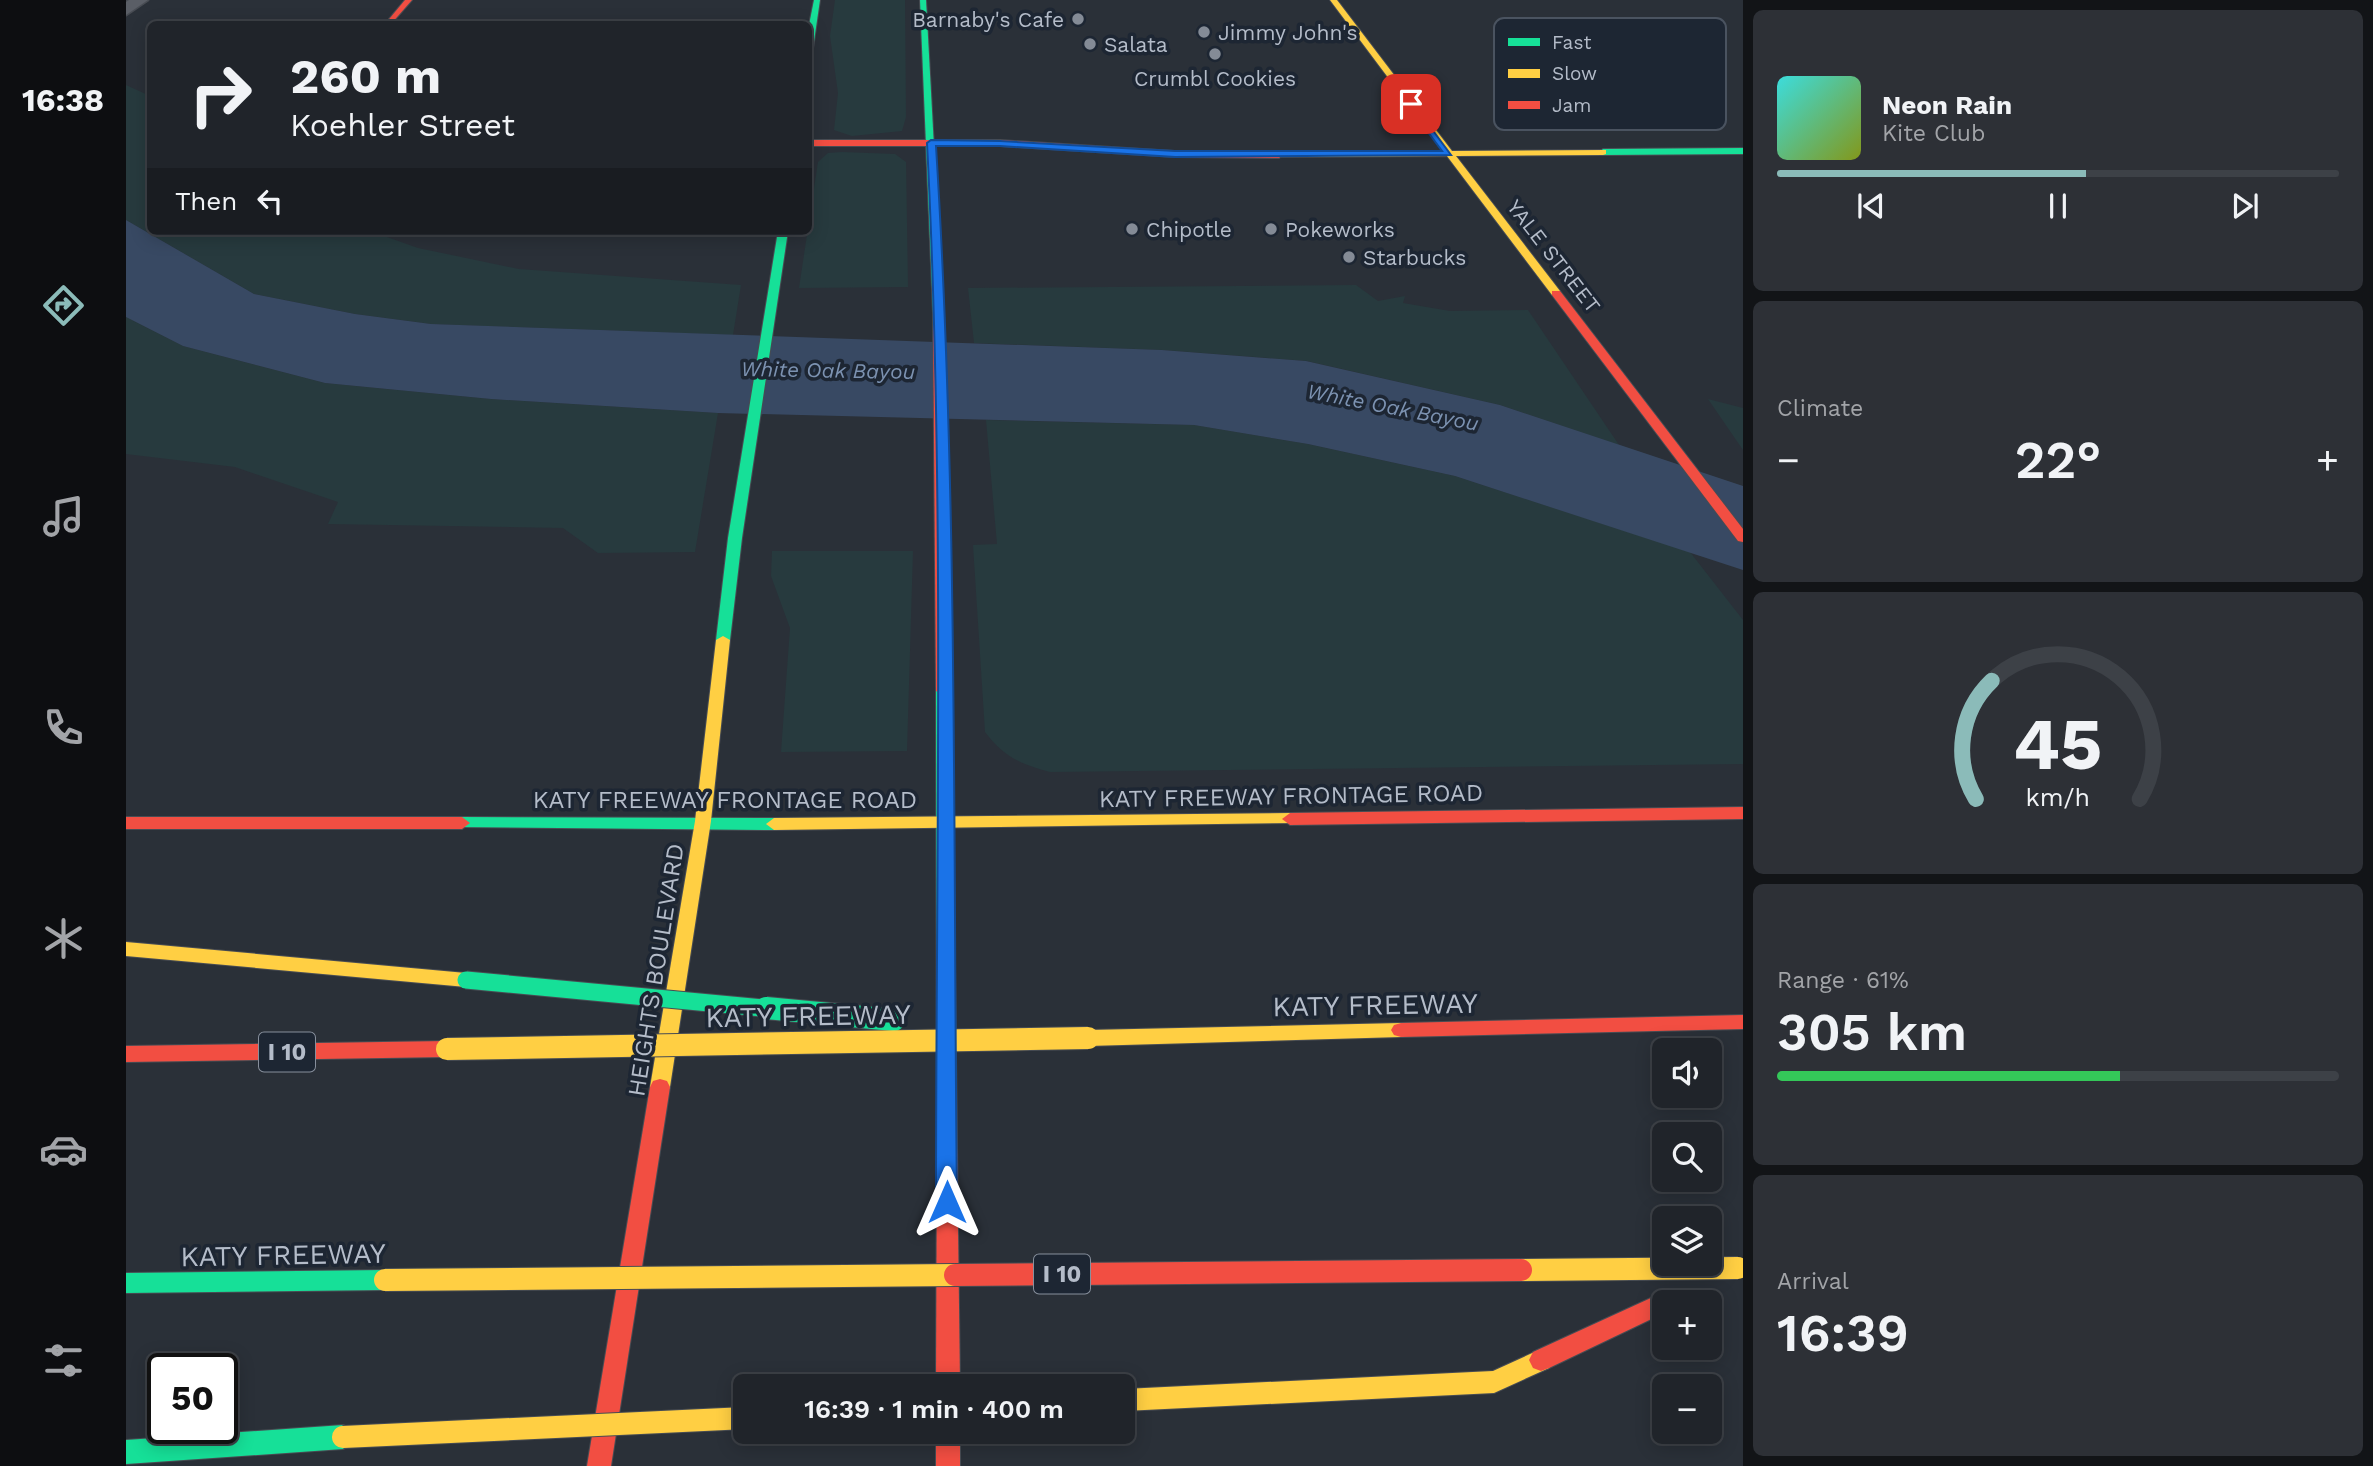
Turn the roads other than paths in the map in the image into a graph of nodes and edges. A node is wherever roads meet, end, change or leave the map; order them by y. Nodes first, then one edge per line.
1 (140, 0) edge
2 (409, 0) edge
3 (817, 0) edge
4 (923, 0) edge
5 (1333, 0) edge
6 (126, 10) edge
7 (391, 21) edge
8 (812, 31) edge
9 (812, 143) edge
10 (931, 143) junction
11 (1743, 151) edge
12 (1448, 153) junction
13 (782, 235) edge
14 (1743, 538) edge
15 (1743, 813) edge
16 (703, 821) junction
17 (126, 823) edge
18 (944, 824) junction
19 (126, 949) edge
20 (908, 1021) dead end
21 (1743, 1022) edge
22 (936, 1024) dead end
23 (1088, 1038) junction
24 (126, 1054) edge
25 (1741, 1268) edge
26 (126, 1283) edge
27 (1702, 1285) dead end
28 (1652, 1308) edge
29 (948, 1374) edge
30 (1135, 1399) edge
31 (733, 1419) edge
32 (948, 1444) edge
33 (126, 1452) edge
34 (599, 1466) edge
35 (948, 1466) edge

1 - 6 street
2 - 7 main road
3 - 8 main road
4 - 10 main road
5 - 12 main road, YALE STREET
9 - 10 main road
10 - 12 main road
10 - 18 main road
11 - 12 main road
12 - 14 main road, YALE STREET
13 - 16 main road, HEIGHTS BOULEVARD
15 - 18 main road, KATY FREEWAY FRONTAGE ROAD
16 - 17 main road, KATY FREEWAY FRONTAGE ROAD
16 - 18 main road, KATY FREEWAY FRONTAGE ROAD
16 - 34 main road, HEIGHTS BOULEVARD
18 - 29 main road
19 - 20 main road, bridge
21 - 23 main road, KATY FREEWAY / I 10
22 - 23 main road, bridge
23 - 24 main road, KATY FREEWAY / I 10, bridge
25 - 26 main road, KATY FREEWAY / I 10, bridge
25 - 27 main road
28 - 30 main road
31 - 33 main road, bridge
32 - 35 main road

